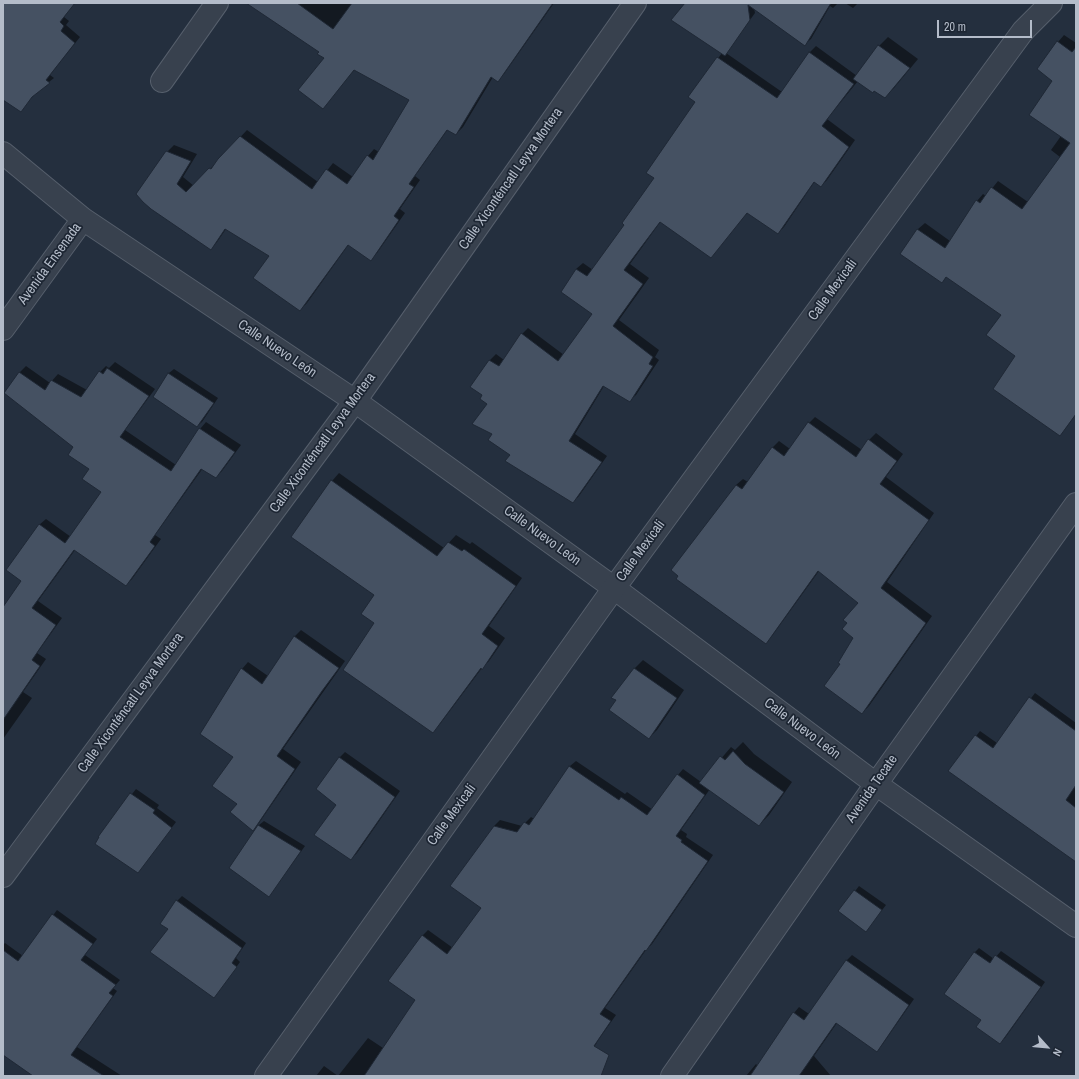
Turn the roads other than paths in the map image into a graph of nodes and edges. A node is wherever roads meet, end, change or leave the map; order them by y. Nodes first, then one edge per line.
1 (217, 3) edge
2 (635, 3) edge
3 (1034, 3) edge
4 (1051, 3) edge
5 (1023, 31) junction
6 (162, 81) dead end
7 (3, 153) edge
8 (83, 219) junction
9 (3, 329) edge
10 (355, 401) junction
11 (1076, 504) edge
12 (614, 588) junction
13 (876, 784) junction
14 (3, 876) edge
15 (1076, 926) edge
16 (266, 1076) edge
17 (672, 1076) edge

1 - 6 street
2 - 10 street, Calle Xiconténcatl Leyva Mortera
3 - 5 street, Calle Mexicali
4 - 5 street, Calle Mexicali
5 - 12 street, Calle Mexicali
7 - 8 street, Calle Nuevo León
8 - 9 street, Avenida Ensenada
8 - 10 street, Calle Nuevo León
10 - 12 street, Calle Nuevo León
10 - 14 street, Calle Xiconténcatl Leyva Mortera
11 - 13 street, Avenida Tecate
12 - 13 street, Calle Nuevo León
12 - 16 street, Calle Mexicali
13 - 15 street, Calle Nuevo León
13 - 17 street, Avenida Tecate

